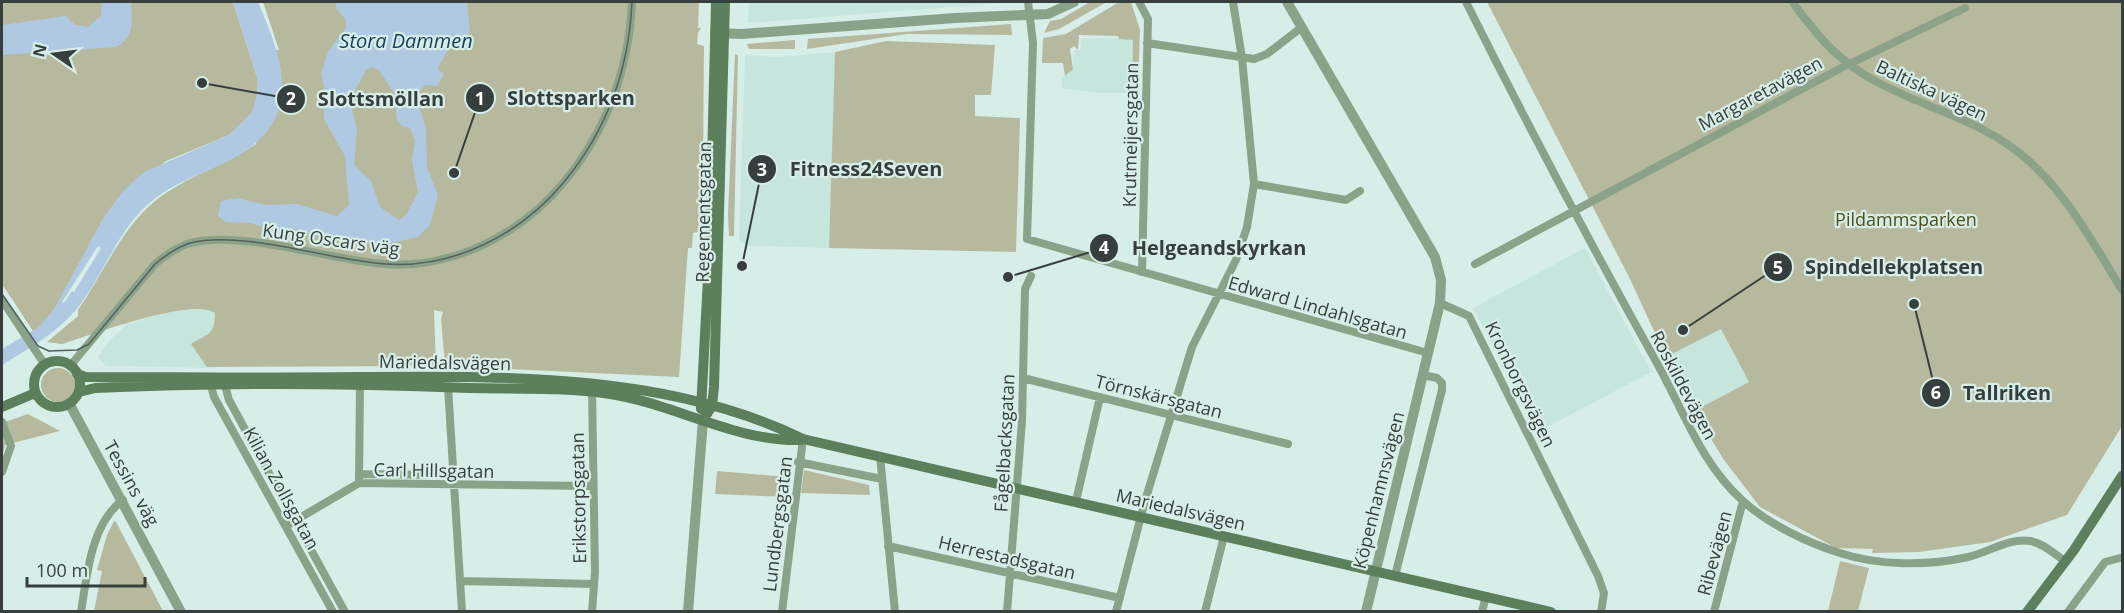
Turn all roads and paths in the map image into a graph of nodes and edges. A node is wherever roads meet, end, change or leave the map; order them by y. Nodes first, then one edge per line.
1 (632, 2) edge
2 (716, 2) edge
3 (725, 2) edge
4 (1028, 2) edge
5 (1074, 2) edge
6 (1139, 2) edge
7 (1233, 2) edge
8 (1287, 2) edge
9 (1466, 2) edge
10 (1793, 2) edge
11 (1965, 8) dead end
12 (1030, 15) junction
13 (1302, 27) junction
14 (720, 33) junction
15 (1148, 43) junction
16 (1242, 58) junction
17 (1848, 64) junction
18 (1254, 184) junction
19 (1360, 191) dead end
20 (1572, 210) junction
21 (1474, 264) dead end
22 (1142, 272) junction
23 (1031, 276) dead end
24 (2122, 290) edge
25 (1218, 294) junction
26 (2, 300) edge
27 (1440, 303) junction
28 (1428, 352) junction
29 (45, 365) junction
30 (73, 370) junction
31 (1423, 375) junction
32 (1023, 378) junction
33 (210, 381) junction
34 (224, 381) junction
35 (360, 381) junction
36 (448, 387) junction
37 (592, 388) junction
38 (79, 392) junction
39 (35, 393) junction
40 (1100, 397) junction
41 (699, 402) junction
42 (69, 404) junction
43 (712, 406) junction
44 (2, 407) edge
45 (1172, 416) junction
46 (703, 420) junction
47 (2, 422) edge
48 (803, 440) junction
49 (1288, 444) dead end
50 (880, 456) junction
51 (798, 462) junction
52 (2, 472) edge
53 (455, 475) junction
54 (2122, 476) edge
55 (359, 478) junction
56 (882, 479) junction
57 (455, 485) junction
58 (593, 486) junction
59 (1017, 488) junction
60 (123, 500) junction
61 (1076, 501) junction
62 (1743, 501) junction
63 (1141, 516) junction
64 (296, 520) junction
65 (286, 526) junction
66 (1224, 536) junction
67 (888, 546) junction
68 (2120, 558) dead end
69 (2065, 561) junction
70 (1376, 572) junction
71 (1010, 574) junction
72 (1395, 576) junction
73 (460, 581) junction
74 (594, 584) junction
75 (1486, 596) junction
76 (1120, 598) junction
77 (81, 612) edge
78 (181, 612) edge
79 (333, 612) edge
80 (345, 612) edge
81 (462, 612) edge
82 (591, 612) edge
83 (688, 612) edge
84 (782, 612) edge
85 (895, 612) edge
86 (1007, 612) edge
87 (1116, 612) edge
88 (1205, 612) edge
89 (1366, 612) edge
90 (1482, 612) edge
91 (1551, 612) edge
92 (1601, 612) edge
93 (1714, 612) edge
94 (2027, 612) edge
95 (2068, 612) edge

1 - 30 street, Kung Oscars väg
2 - 14 main road, Regementsgatan
3 - 14 main road, Regementsgatan
4 - 12 street
5 - 12 street
6 - 15 street, Krutmeijersgatan
7 - 16 street
8 - 13 street
9 - 20 street, Roskildevägen
10 - 17 street, Baltiska vägen
11 - 17 street, Margaretavägen
12 - 14 street
12 - 22 street, Edward Lindahlsgatan
13 - 16 street
13 - 27 street
14 - 41 main road, Regementsgatan
14 - 43 main road, Regementsgatan
15 - 16 street
15 - 22 street, Krutmeijersgatan
16 - 18 street
17 - 20 street, Margaretavägen
17 - 24 street, Baltiska vägen
18 - 19 street
18 - 25 street
20 - 21 street, Margaretavägen
20 - 62 street, Roskildevägen
22 - 25 street, Edward Lindahlsgatan
23 - 32 street, Fågelbacksgatan
25 - 28 street, Edward Lindahlsgatan
25 - 45 street
26 - 29 street
27 - 28 street, Köpenhamnsvägen
27 - 92 street, Kronborgsvägen
28 - 31 street, Köpenhamnsvägen
29 - 30 main road, Mariedalsvägen
29 - 39 main road
30 - 33 main road, Mariedalsvägen
30 - 38 main road
31 - 70 street, Köpenhamnsvägen
31 - 72 street, Köpenhamnsvägen
32 - 40 street, Törnskärsgatan
32 - 59 street, Fågelbacksgatan
33 - 34 main road, Mariedalsvägen
33 - 38 main road, Mariedalsvägen
33 - 65 street, Kilian Zollsgatan
34 - 35 main road, Mariedalsvägen
34 - 64 street, Kilian Zollsgatan
35 - 36 main road, Mariedalsvägen
35 - 37 main road, Mariedalsvägen
35 - 55 street
36 - 37 main road, Mariedalsvägen
36 - 53 street
37 - 41 main road, Mariedalsvägen
37 - 46 main road, Mariedalsvägen
37 - 58 street, Erikstorpsgatan
38 - 42 main road
39 - 42 main road
39 - 44 main road
40 - 45 street, Törnskärsgatan
40 - 61 street
41 - 43 main road, Mariedalsvägen
41 - 46 main road, Regementsgatan
42 - 60 street, Tessins väg
43 - 46 main road, Regementsgatan
43 - 48 main road, Mariedalsvägen
45 - 49 street, Törnskärsgatan
45 - 63 street
46 - 48 main road, Mariedalsvägen
46 - 83 street, Regementsgatan
47 - 52 street
48 - 50 main road, Mariedalsvägen
48 - 51 street, Lundbergsgatan
50 - 56 street
50 - 59 main road, Mariedalsvägen
51 - 56 street
51 - 84 street, Lundbergsgatan
53 - 55 street, Carl Hillsgatan
53 - 57 street
54 - 69 main road
55 - 57 street, Carl Hillsgatan
55 - 64 street, Carl Hillsgatan
56 - 67 street
57 - 58 street, Carl Hillsgatan
57 - 73 street
58 - 74 street, Erikstorpsgatan
59 - 61 main road, Mariedalsvägen
59 - 71 street, Fågelbacksgatan
60 - 77 street
60 - 78 street, Tessins väg
61 - 63 main road, Mariedalsvägen
62 - 69 street, Roskildevägen
62 - 93 street, Ribevägen
63 - 66 main road, Mariedalsvägen
63 - 76 street
64 - 65 street, Carl Hillsgatan
64 - 80 street, Kilian Zollsgatan
65 - 79 street, Kilian Zollsgatan
66 - 70 main road, Mariedalsvägen
66 - 88 street
67 - 71 street, Herrestadsgatan
67 - 85 street
68 - 95 street
69 - 94 main road
70 - 72 main road, Mariedalsvägen
70 - 89 street, Köpenhamnsvägen
71 - 76 street, Herrestadsgatan
71 - 86 street, Fågelbacksgatan
72 - 75 main road, Mariedalsvägen
73 - 74 street
73 - 81 street
74 - 82 street, Erikstorpsgatan
75 - 90 street
75 - 91 main road, Mariedalsvägen
76 - 87 street

